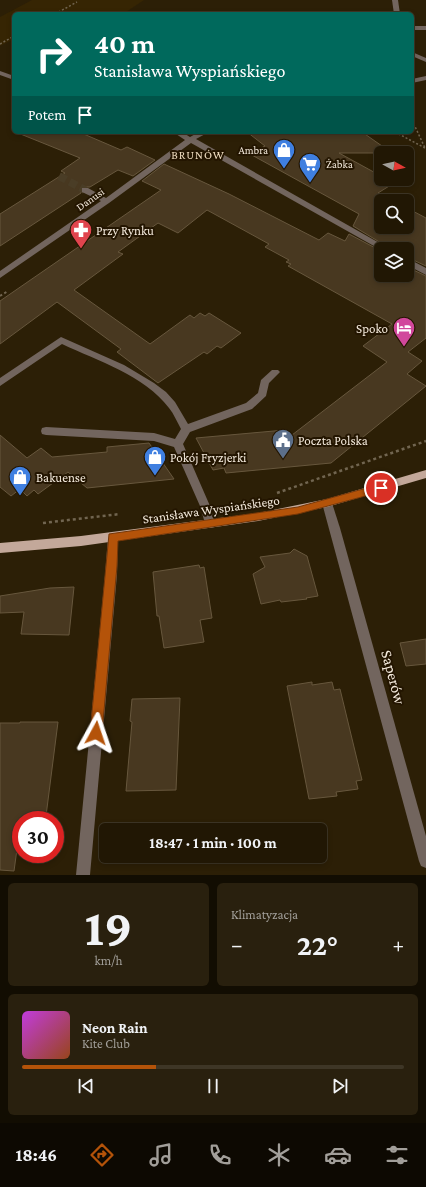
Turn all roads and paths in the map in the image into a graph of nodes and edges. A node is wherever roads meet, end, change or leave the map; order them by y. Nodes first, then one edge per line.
1 (395, 0) edge
2 (77, 2) dead end
3 (59, 12) edge
4 (397, 12) edge
5 (414, 28) edge
6 (426, 28) edge
7 (12, 37) edge
8 (0, 44) edge
9 (414, 55) edge
10 (426, 60) edge
11 (0, 73) edge
12 (12, 77) edge
13 (426, 78) edge
14 (414, 81) edge
15 (414, 124) edge
16 (181, 134) edge
17 (201, 134) edge
18 (399, 134) edge
19 (191, 139) junction
20 (85, 190) tunnel mouth
21 (106, 202) junction
22 (374, 242) edge
23 (414, 265) edge
24 (426, 272) edge
25 (0, 275) edge
26 (275, 372) dead end
27 (0, 383) edge
28 (186, 429) junction
29 (46, 431) dead end
30 (426, 441) edge
31 (178, 444) junction
32 (424, 475) edge
33 (287, 489) dead end
34 (327, 503) junction
35 (210, 524) junction
36 (113, 537) junction
37 (0, 548) edge
38 (426, 861) edge
39 (83, 875) edge

1 - 4 street
2 - 3 path
5 - 6 street
7 - 8 path
9 - 10 street
11 - 12 street
13 - 14 street
15 - 18 path
16 - 19 street
17 - 19 street, Danusi
19 - 21 street, Danusi
19 - 22 street
20 - 21 street
21 - 25 street, Danusi
23 - 24 street
26 - 28 street
27 - 28 street
28 - 31 street
29 - 31 street
30 - 33 path
31 - 35 street
32 - 34 main road, Stanisława Wyspiańskiego
34 - 35 main road, Stanisława Wyspiańskiego
34 - 38 street, Saperów
35 - 36 main road, Stanisława Wyspiańskiego
36 - 37 main road, Stanisława Wyspiańskiego
36 - 39 street

